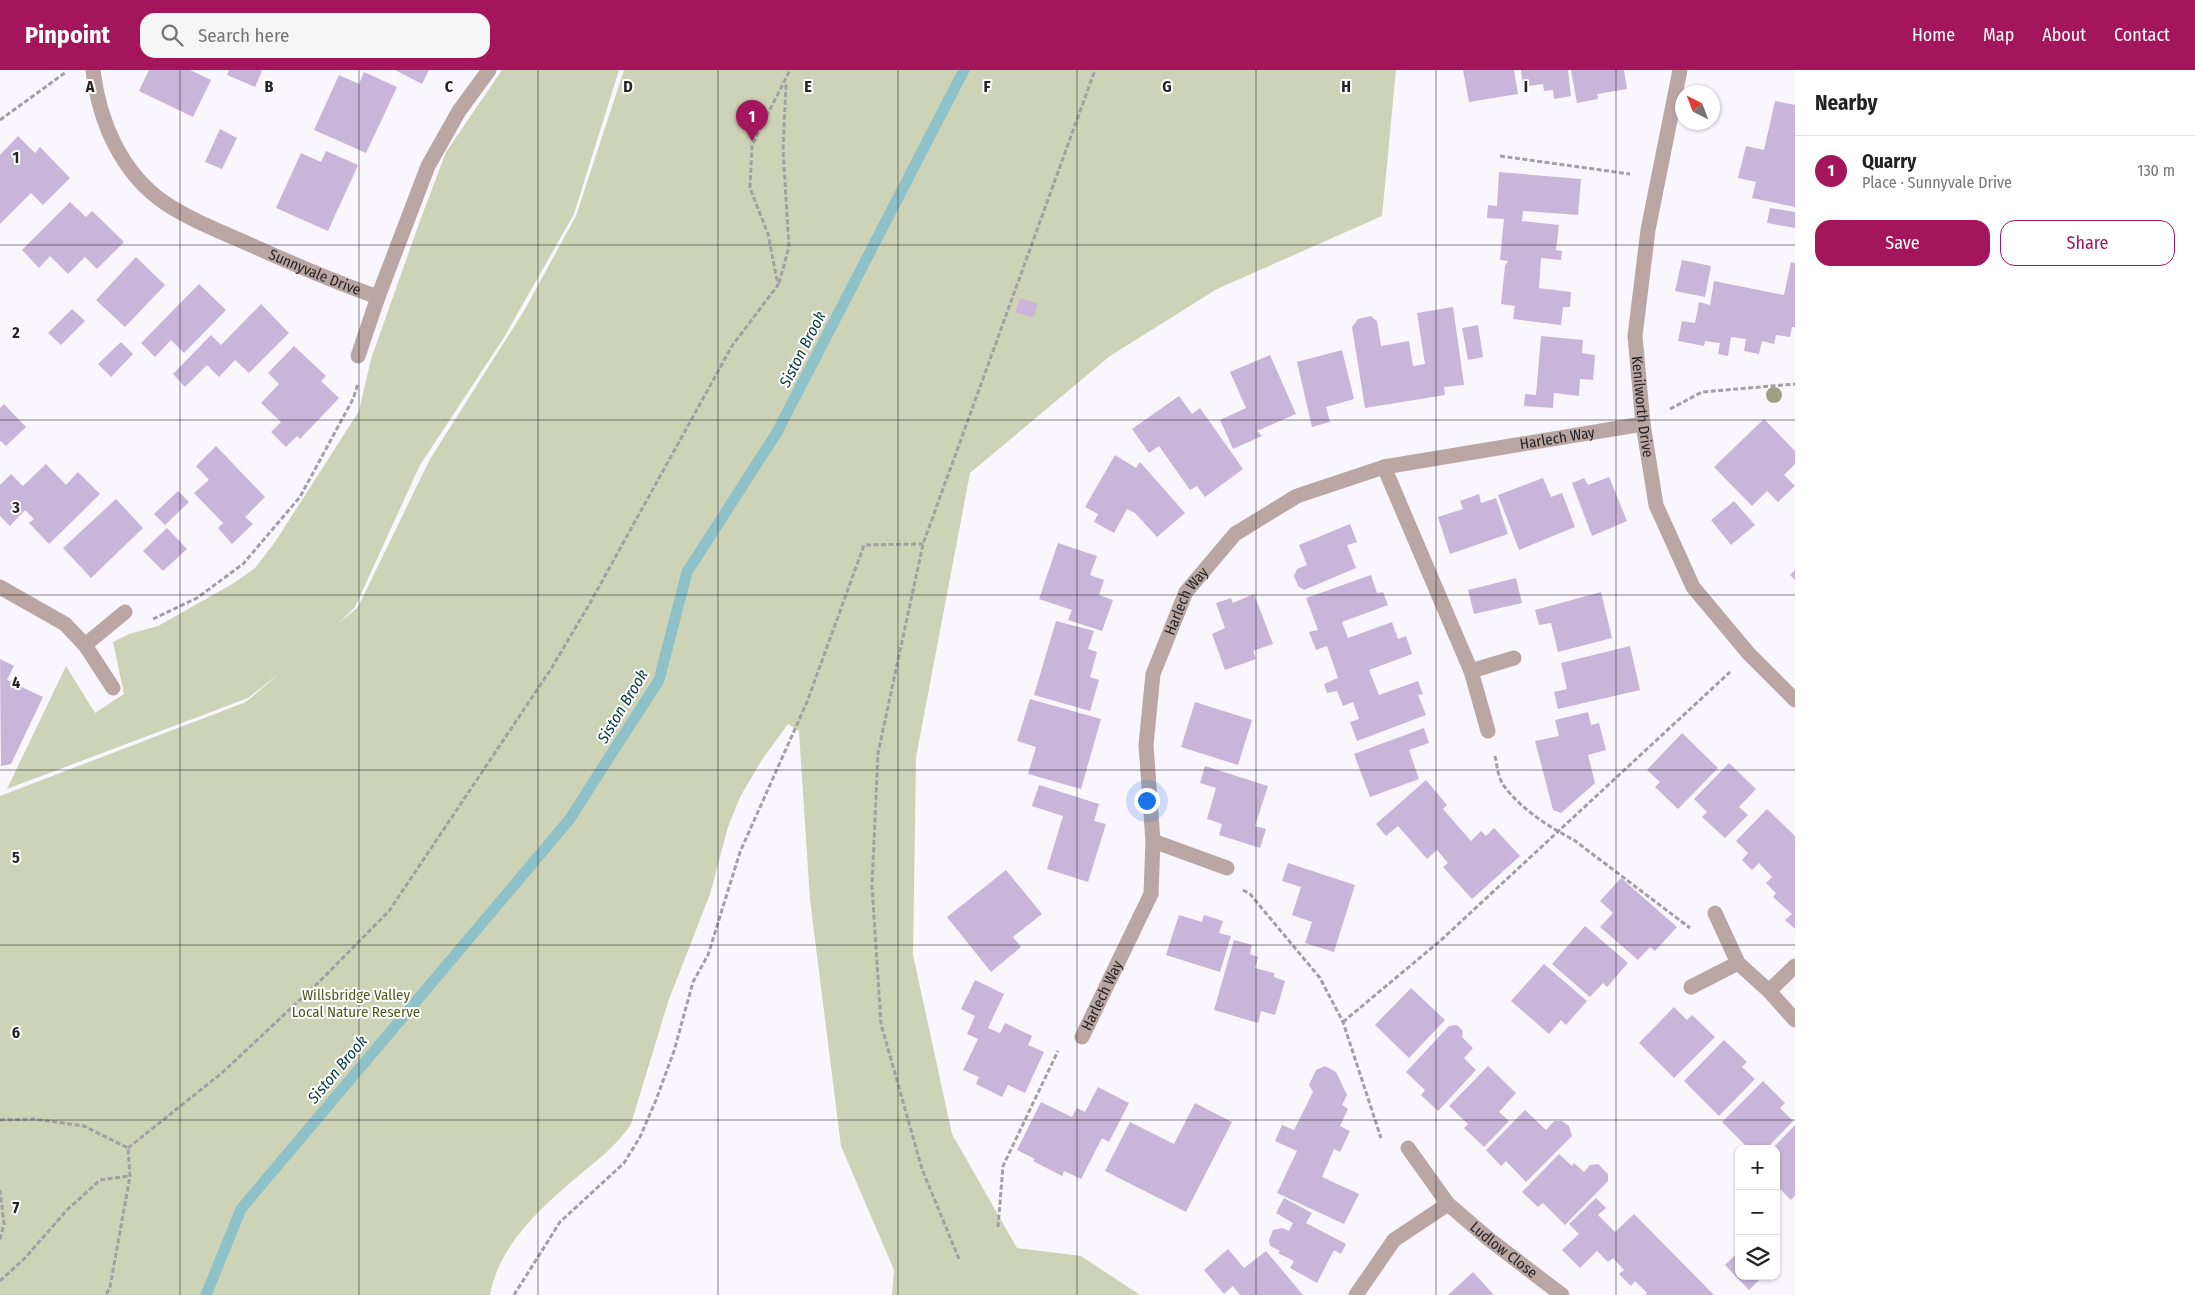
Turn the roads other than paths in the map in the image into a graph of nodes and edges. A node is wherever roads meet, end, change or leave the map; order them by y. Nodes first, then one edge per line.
1 (93, 70) edge
2 (489, 70) edge
3 (1680, 70) edge
4 (378, 297) junction
5 (358, 356) road end
6 (1643, 424) junction
7 (1384, 467) junction
8 (0, 587) edge
9 (124, 612) dead end
10 (85, 645) junction
11 (1514, 658) dead end
12 (1471, 671) junction
13 (113, 688) dead end
14 (1795, 700) edge
15 (1488, 731) road end
16 (1153, 841) junction
17 (1227, 868) dead end
18 (1715, 914) dead end
19 (1738, 964) junction
20 (1795, 966) edge
21 (1691, 987) dead end
22 (1769, 992) junction
23 (1795, 1020) edge
24 (1082, 1037) road end
25 (1408, 1148) dead end
26 (1448, 1204) junction
27 (1356, 1295) edge
28 (1562, 1295) edge

1 - 4 street, Sunnyvale Drive
2 - 4 street, Sunnyvale Drive
3 - 6 street, Kenilworth Drive
4 - 5 street
6 - 7 street, Harlech Way
6 - 14 street, Kenilworth Drive
7 - 12 street
7 - 16 street, Harlech Way
8 - 10 street
9 - 10 street
10 - 13 street
11 - 12 street
12 - 15 street
16 - 17 street
16 - 24 street, Harlech Way
18 - 19 street
19 - 21 street
19 - 22 street
20 - 22 street
22 - 23 street
25 - 26 street, Ludlow Close
26 - 27 street
26 - 28 street, Ludlow Close

